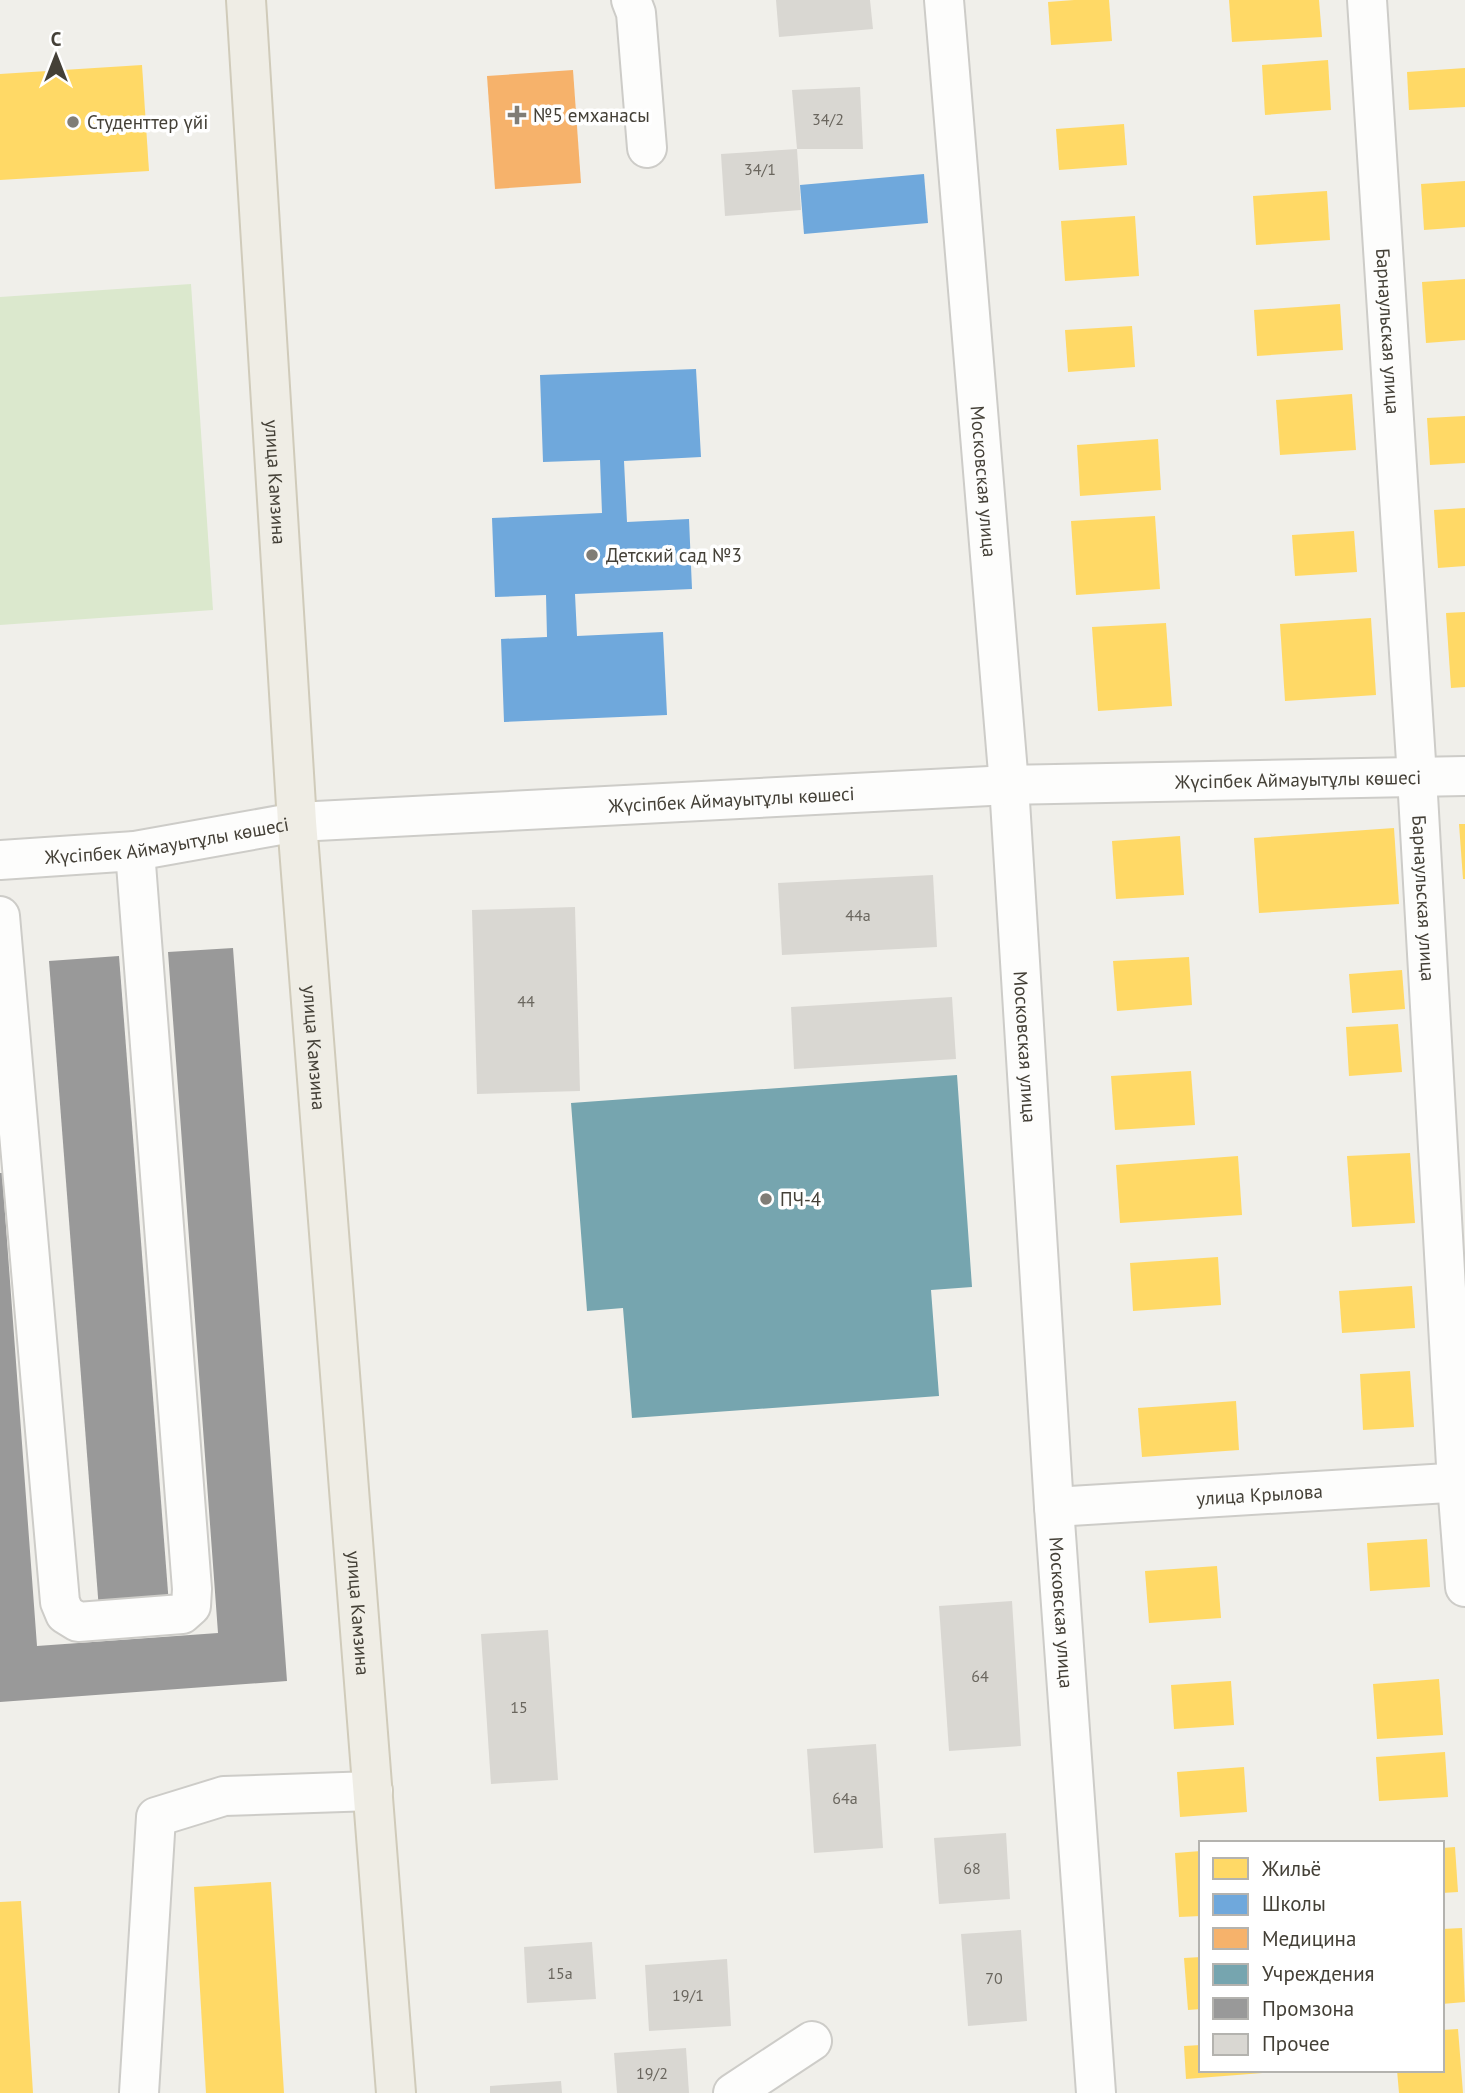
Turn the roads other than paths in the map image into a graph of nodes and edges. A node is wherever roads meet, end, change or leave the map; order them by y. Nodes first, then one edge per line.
1 (246, 0) edge
2 (632, 0) edge
3 (944, 0) edge
4 (1367, 0) edge
5 (646, 148) dead end
6 (1465, 776) edge
7 (1417, 777) junction
8 (1009, 785) junction
9 (297, 822) junction
10 (135, 851) junction
11 (0, 860) edge
12 (0, 916) edge
13 (1461, 1482) edge
14 (1054, 1507) junction
15 (1465, 1587) edge
16 (373, 1791) junction
17 (812, 2041) dead end
18 (139, 2093) edge
19 (396, 2093) edge
20 (733, 2093) edge
21 (1096, 2093) edge

1 - 9 main road, улица Камзина
2 - 5 street
3 - 8 street, Московская улица
4 - 7 street, Барнаульская улица
6 - 7 street, Жүсіпбек Аймауытұлы көшесі
7 - 8 street, Жүсіпбек Аймауытұлы көшесі
7 - 13 street, Барнаульская улица
8 - 9 street, Жүсіпбек Аймауытұлы көшесі
8 - 14 street, Московская улица
9 - 10 street, Жүсіпбек Аймауытұлы көшесі
9 - 16 main road, улица Камзина
10 - 11 street, Жүсіпбек Аймауытұлы көшесі
10 - 12 street
13 - 14 street, улица Крылова
13 - 15 street, Барнаульская улица
14 - 21 street, Московская улица
16 - 18 street
16 - 19 main road, улица Камзина
17 - 20 street

